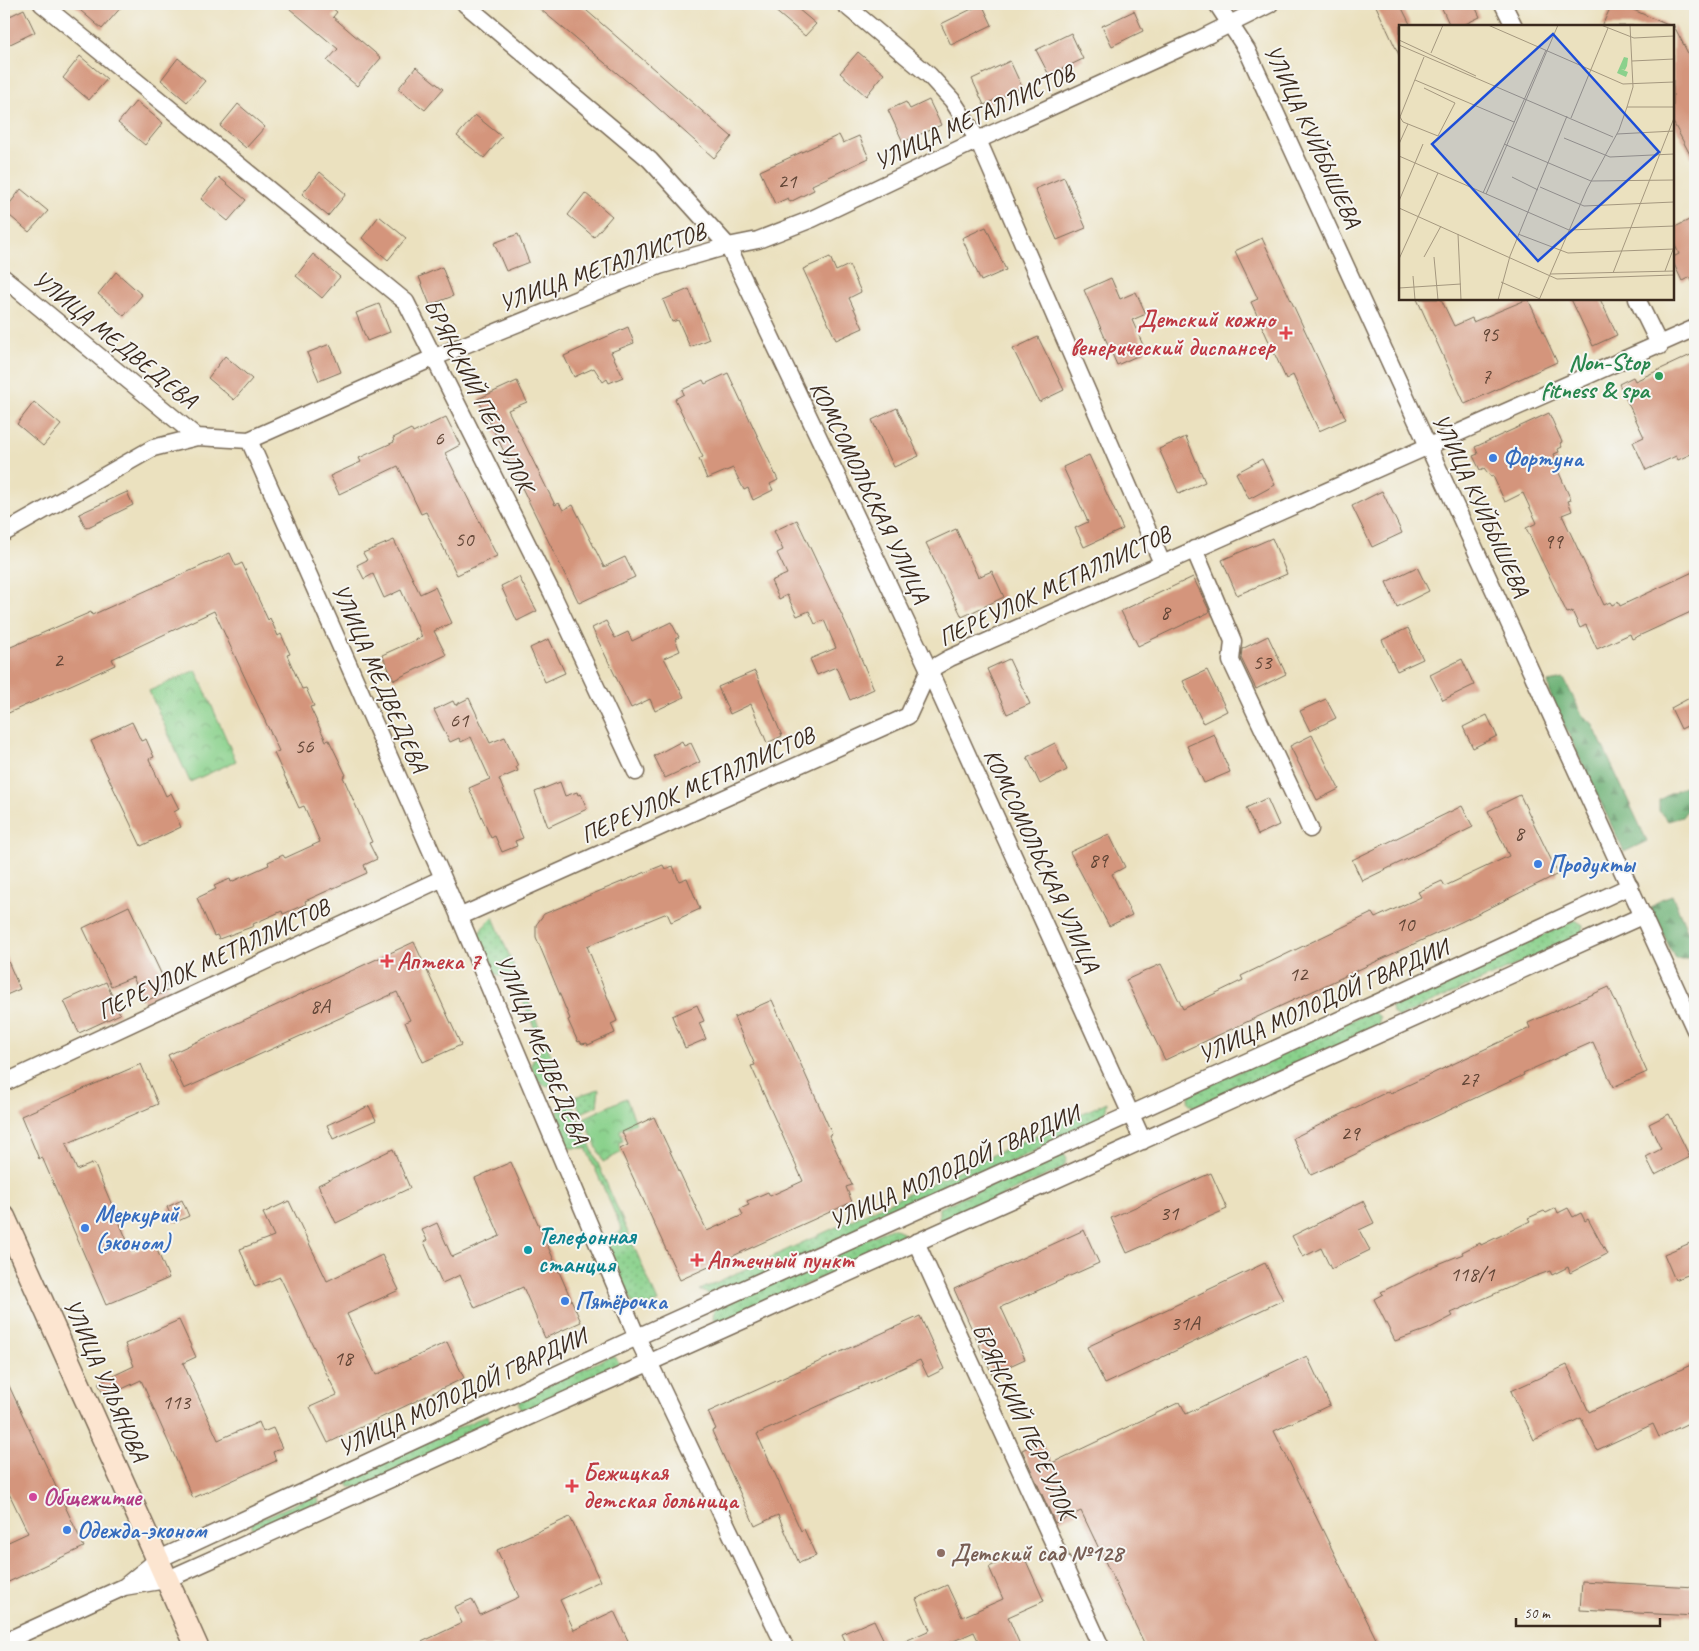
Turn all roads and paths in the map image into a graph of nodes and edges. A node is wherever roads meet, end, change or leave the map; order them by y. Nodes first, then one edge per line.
1 (42, 4) edge
2 (465, 4) edge
3 (844, 4) edge
4 (1217, 4) edge
5 (1270, 4) edge
6 (1503, 4) edge
7 (1231, 23) junction
8 (1514, 25) edge
9 (978, 140) junction
10 (728, 246) junction
11 (4, 278) edge
12 (1638, 300) edge
13 (1695, 328) edge
14 (1660, 346) junction
15 (435, 356) junction
16 (197, 437) junction
17 (249, 440) junction
18 (1428, 448) junction
19 (4, 533) edge
20 (1194, 548) junction
21 (1162, 562) junction
22 (929, 670) junction
23 (636, 772) dead end
24 (1310, 829) dead end
25 (443, 878) junction
26 (1630, 886) junction
27 (1644, 915) junction
28 (460, 917) junction
29 (1695, 1030) edge
30 (4, 1083) edge
31 (1132, 1112) junction
32 (1143, 1141) junction
33 (4, 1217) edge
34 (916, 1242) junction
35 (637, 1337) junction
36 (649, 1363) junction
37 (157, 1560) junction
38 (166, 1580) junction
39 (124, 1587) junction
40 (4, 1642) edge
41 (197, 1647) edge
42 (785, 1647) edge
43 (1102, 1647) edge

1 - 15 street, БРЯНСКИЙ ПЕРЕУЛОК
2 - 10 street, КОМСОМОЛЬСКАЯ УЛИЦА
3 - 9 street
4 - 7 street, УЛИЦА КУЙБЫШЕВА
5 - 7 street, УЛИЦА МЕТАЛЛИСТОВ
6 - 8 street
7 - 9 street, УЛИЦА МЕТАЛЛИСТОВ
7 - 18 street, УЛИЦА КУЙБЫШЕВА
9 - 10 street, УЛИЦА МЕТАЛЛИСТОВ
9 - 21 street
10 - 15 street, УЛИЦА МЕТАЛЛИСТОВ
10 - 22 street, КОМСОМОЛЬСКАЯ УЛИЦА
11 - 16 street, УЛИЦА МЕДВЕДЕВА
12 - 14 street
13 - 14 street, ПЕРЕУЛОК МЕТАЛЛИСТОВ
14 - 18 street, ПЕРЕУЛОК МЕТАЛЛИСТОВ
15 - 17 street, УЛИЦА МЕТАЛЛИСТОВ
15 - 23 street, БРЯНСКИЙ ПЕРЕУЛОК
16 - 17 street, УЛИЦА МЕТАЛЛИСТОВ
16 - 19 street, УЛИЦА МЕТАЛЛИСТОВ
17 - 25 street, УЛИЦА МЕДВЕДЕВА
18 - 20 street, ПЕРЕУЛОК МЕТАЛЛИСТОВ
18 - 26 street, УЛИЦА КУЙБЫШЕВА
20 - 21 street, ПЕРЕУЛОК МЕТАЛЛИСТОВ
20 - 24 street
21 - 22 street, ПЕРЕУЛОК МЕТАЛЛИСТОВ
22 - 28 street, ПЕРЕУЛОК МЕТАЛЛИСТОВ
22 - 31 street, КОМСОМОЛЬСКАЯ УЛИЦА
25 - 28 street, УЛИЦА МЕДВЕДЕВА
25 - 30 street, ПЕРЕУЛОК МЕТАЛЛИСТОВ
26 - 27 street, УЛИЦА КУЙБЫШЕВА
26 - 31 street, УЛИЦА МОЛОДОЙ ГВАРДИИ
27 - 29 street, УЛИЦА КУЙБЫШЕВА
27 - 32 street, УЛИЦА МОЛОДОЙ ГВАРДИИ
28 - 35 street, УЛИЦА МЕДВЕДЕВА
31 - 32 street, КОМСОМОЛЬСКАЯ УЛИЦА
31 - 35 street, УЛИЦА МОЛОДОЙ ГВАРДИИ
32 - 34 street, УЛИЦА МОЛОДОЙ ГВАРДИИ
33 - 37 main road, УЛИЦА УЛЬЯНОВА
34 - 36 street, УЛИЦА МОЛОДОЙ ГВАРДИИ
34 - 43 street, БРЯНСКИЙ ПЕРЕУЛОК
35 - 36 street, УЛИЦА МЕДВЕДЕВА
35 - 37 street, УЛИЦА МОЛОДОЙ ГВАРДИИ
36 - 38 street, УЛИЦА МОЛОДОЙ ГВАРДИИ
36 - 42 street, УЛИЦА МЕДВЕДЕВА
37 - 38 main road, УЛИЦА УЛЬЯНОВА
37 - 39 street, УЛИЦА МОЛОДОЙ ГВАРДИИ
38 - 39 street, УЛИЦА МОЛОДОЙ ГВАРДИИ
38 - 41 main road, УЛИЦА УЛЬЯНОВА
39 - 40 street, УЛИЦА МОЛОДОЙ ГВАРДИИ

